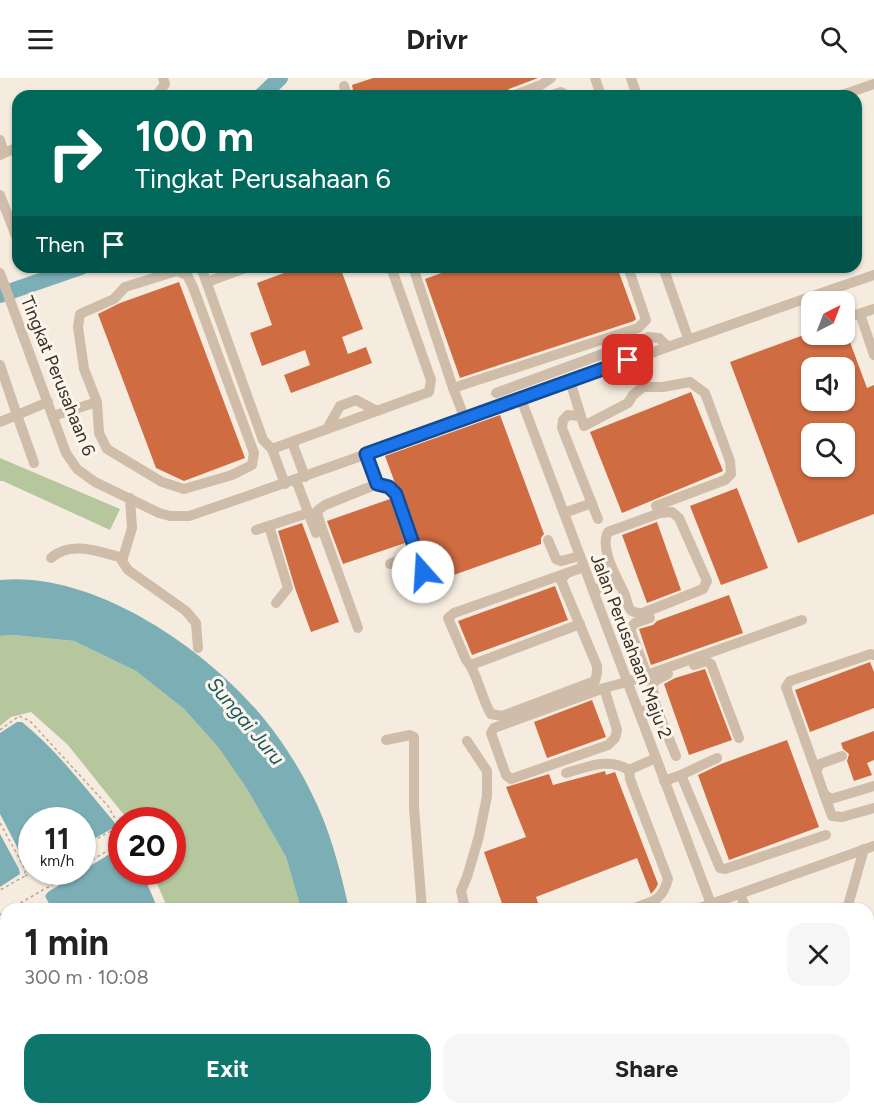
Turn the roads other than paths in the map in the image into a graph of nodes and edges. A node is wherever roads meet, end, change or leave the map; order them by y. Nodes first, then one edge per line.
1 (550, 78) edge
2 (865, 78) edge
3 (874, 82) edge
4 (528, 90) edge
5 (859, 90) edge
6 (0, 140) edge
7 (2, 154) edge
8 (0, 195) edge
9 (12, 226) edge
10 (0, 273) edge
11 (170, 273) edge
12 (182, 273) edge
13 (203, 273) edge
14 (232, 273) edge
15 (393, 273) edge
16 (415, 273) edge
17 (630, 273) edge
18 (665, 273) edge
19 (874, 275) edge
20 (207, 282) junction
21 (874, 309) edge
22 (860, 314) junction
23 (855, 315) edge
24 (688, 338) junction
25 (667, 346) junction
26 (874, 355) edge
27 (0, 365) edge
28 (570, 381) junction
29 (453, 388) junction
30 (496, 393) dead end
31 (521, 399) junction
32 (48, 402) junction
33 (97, 402) junction
34 (377, 411) junction
35 (17, 415) junction
36 (53, 416) junction
37 (581, 416) junction
38 (465, 419) junction
39 (0, 422) edge
40 (327, 429) junction
41 (292, 442) junction
42 (272, 449) junction
43 (366, 454) junction
44 (34, 463) dead end
45 (295, 480) junction
46 (377, 484) junction
47 (130, 498) junction
48 (592, 503) junction
49 (656, 506) dead end
50 (308, 513) junction
51 (564, 513) junction
52 (598, 519) dead end
53 (269, 526) junction
54 (256, 530) dead end
55 (548, 540) dead end
56 (416, 554) junction
57 (580, 556) junction
58 (51, 558) dead end
59 (123, 558) junction
60 (390, 564) dead end
61 (584, 567) junction
62 (566, 574) junction
63 (619, 585) junction
64 (429, 590) dead end
65 (593, 591) junction
66 (276, 603) dead end
67 (342, 606) dead end
68 (650, 618) dead end
69 (802, 620) dead end
70 (580, 624) junction
71 (358, 628) dead end
72 (198, 648) dead end
73 (874, 655) edge
74 (471, 665) junction
75 (647, 675) junction
76 (627, 682) junction
77 (604, 688) junction
78 (656, 706) junction
79 (639, 712) junction
80 (739, 738) dead end
81 (386, 740) dead end
82 (467, 741) dead end
83 (676, 756) dead end
84 (842, 756) dead end
85 (656, 758) junction
86 (717, 758) dead end
87 (629, 770) junction
88 (816, 771) junction
89 (566, 773) dead end
90 (681, 774) junction
91 (664, 781) junction
92 (874, 786) edge
93 (824, 794) junction
94 (874, 808) edge
95 (826, 835) dead end
96 (869, 847) edge
97 (740, 894) junction
98 (422, 903) edge
99 (464, 903) edge
100 (648, 903) edge
101 (711, 903) edge
102 (714, 903) edge
103 (744, 903) edge
104 (849, 903) edge

1 - 4 street
2 - 3 street
3 - 5 street
6 - 7 street
8 - 9 street
10 - 32 street, Tingkat Perusahaan 6
11 - 33 street
12 - 33 street
13 - 20 street
14 - 20 street
15 - 34 street
16 - 29 street
17 - 29 street
18 - 24 street
19 - 24 street, Tingkat Perusahaan 6
20 - 42 street
21 - 22 street
22 - 23 street
22 - 26 street
24 - 25 street, Tingkat Perusahaan 6
25 - 28 street, Tingkat Perusahaan 6
25 - 30 street
27 - 35 street
28 - 31 street, Tingkat Perusahaan 6
28 - 37 street
29 - 38 street
31 - 38 street, Tingkat Perusahaan 6
31 - 51 street, Jalan Perusahaan Maju 2
32 - 35 street
32 - 36 street, Tingkat Perusahaan 6
33 - 36 street
34 - 40 street
34 - 40 street
35 - 39 street
35 - 44 street
36 - 47 street, Tingkat Perusahaan 6
37 - 48 street
37 - 49 street
38 - 43 street, Tingkat Perusahaan 6
40 - 41 street
41 - 42 street
41 - 45 street
42 - 45 street
43 - 45 street, Tingkat Perusahaan 6
43 - 46 street
45 - 47 street, Tingkat Perusahaan 6
45 - 50 street
46 - 56 street
46 - 71 street
47 - 59 street
48 - 51 street
48 - 52 street
50 - 53 street
50 - 67 street
51 - 57 street, Jalan Perusahaan Maju 2
53 - 54 street
53 - 66 street
55 - 57 street
56 - 60 street
56 - 64 street
57 - 61 street, Jalan Perusahaan Maju 2
58 - 59 street
59 - 72 street
61 - 62 street
61 - 65 street, Jalan Perusahaan Maju 2
62 - 70 street
62 - 74 street
63 - 63 street
63 - 65 street
65 - 76 street, Jalan Perusahaan Maju 2
68 - 75 street
69 - 75 street
70 - 74 street
70 - 74 street
73 - 88 street
75 - 76 street
76 - 77 street
76 - 79 street, Jalan Perusahaan Maju 2
77 - 77 street
78 - 79 street
78 - 80 street
78 - 83 street
79 - 85 street, Jalan Perusahaan Maju 2
81 - 98 street
82 - 99 street
84 - 88 street
85 - 87 street
85 - 91 street, Jalan Perusahaan Maju 2
86 - 90 street
87 - 89 street
87 - 100 street
88 - 93 street
90 - 91 street
90 - 95 street
91 - 101 street, Jalan Perusahaan Maju 2
92 - 93 street
93 - 94 street
96 - 97 street
96 - 104 street
97 - 102 street
97 - 103 street

